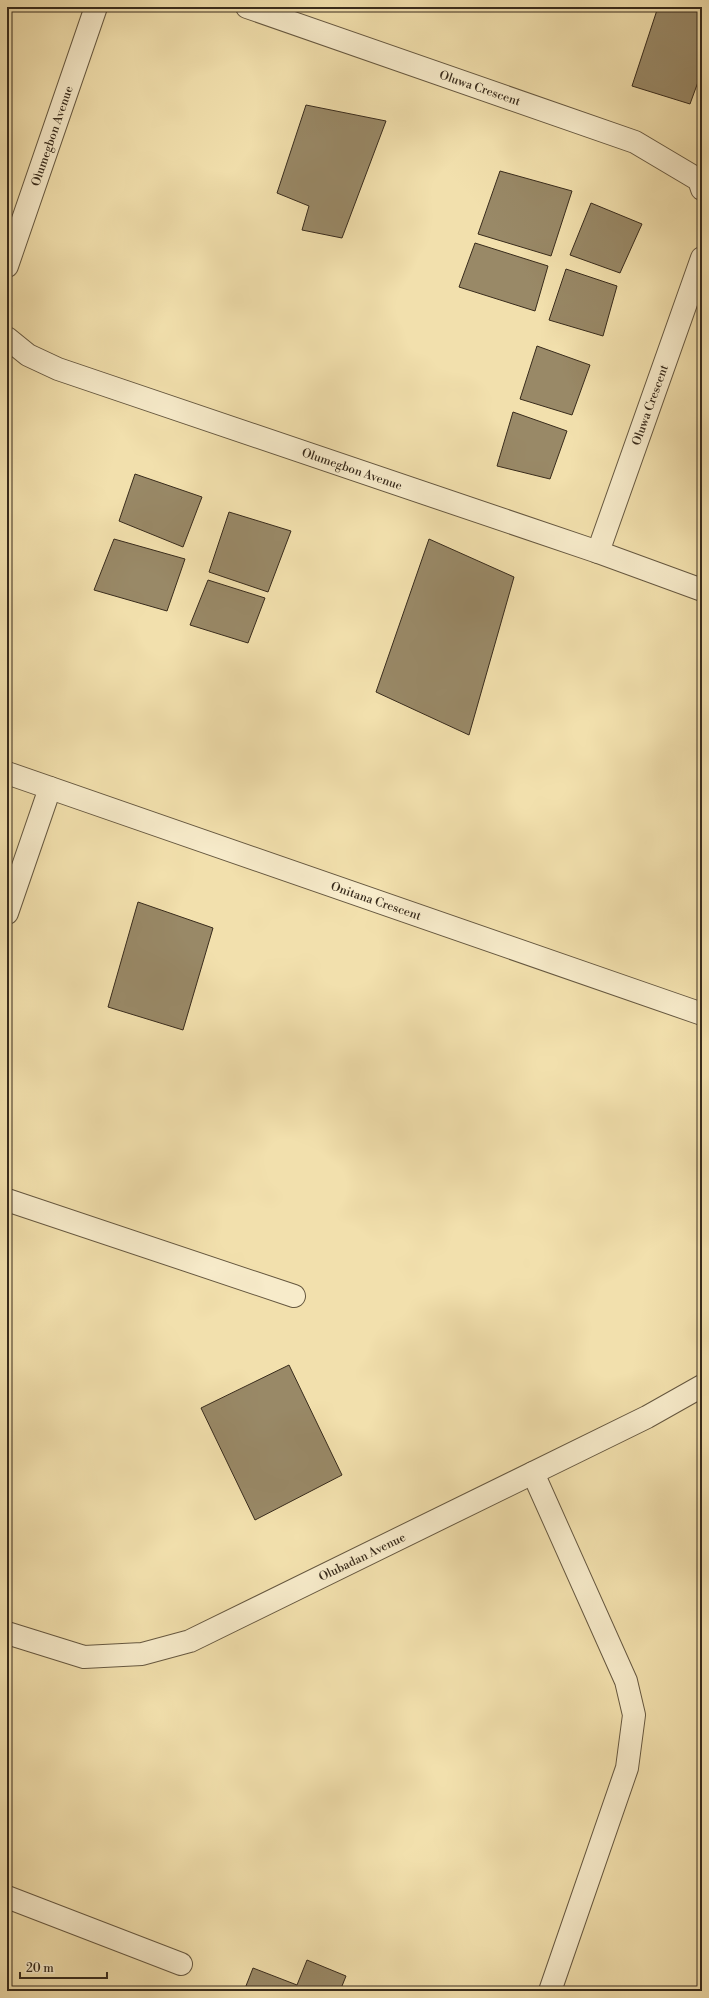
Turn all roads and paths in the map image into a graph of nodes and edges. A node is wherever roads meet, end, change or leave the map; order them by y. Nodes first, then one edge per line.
1 (96, 7) edge
2 (247, 7) edge
3 (702, 189) edge
4 (702, 258) edge
5 (7, 266) edge
6 (7, 338) edge
7 (598, 552) junction
8 (702, 590) edge
9 (7, 773) edge
10 (50, 788) junction
11 (7, 913) edge
12 (702, 1014) edge
13 (7, 1200) edge
14 (294, 1296) dead end
15 (702, 1386) edge
16 (533, 1473) junction
17 (7, 1633) edge
18 (7, 1897) edge
19 (182, 1964) dead end
20 (550, 1991) edge

1 - 5 street, Olumegbon Avenue
2 - 3 street, Oluwa Crescent
4 - 7 street, Oluwa Crescent
6 - 7 street, Olumegbon Avenue
7 - 8 street, Olumegbon Avenue
9 - 10 street, Onitana Crescent
10 - 11 street
10 - 12 street, Onitana Crescent
13 - 14 street
15 - 16 street, Olubadan Avenue
16 - 17 street, Olubadan Avenue
16 - 20 street
18 - 19 street

